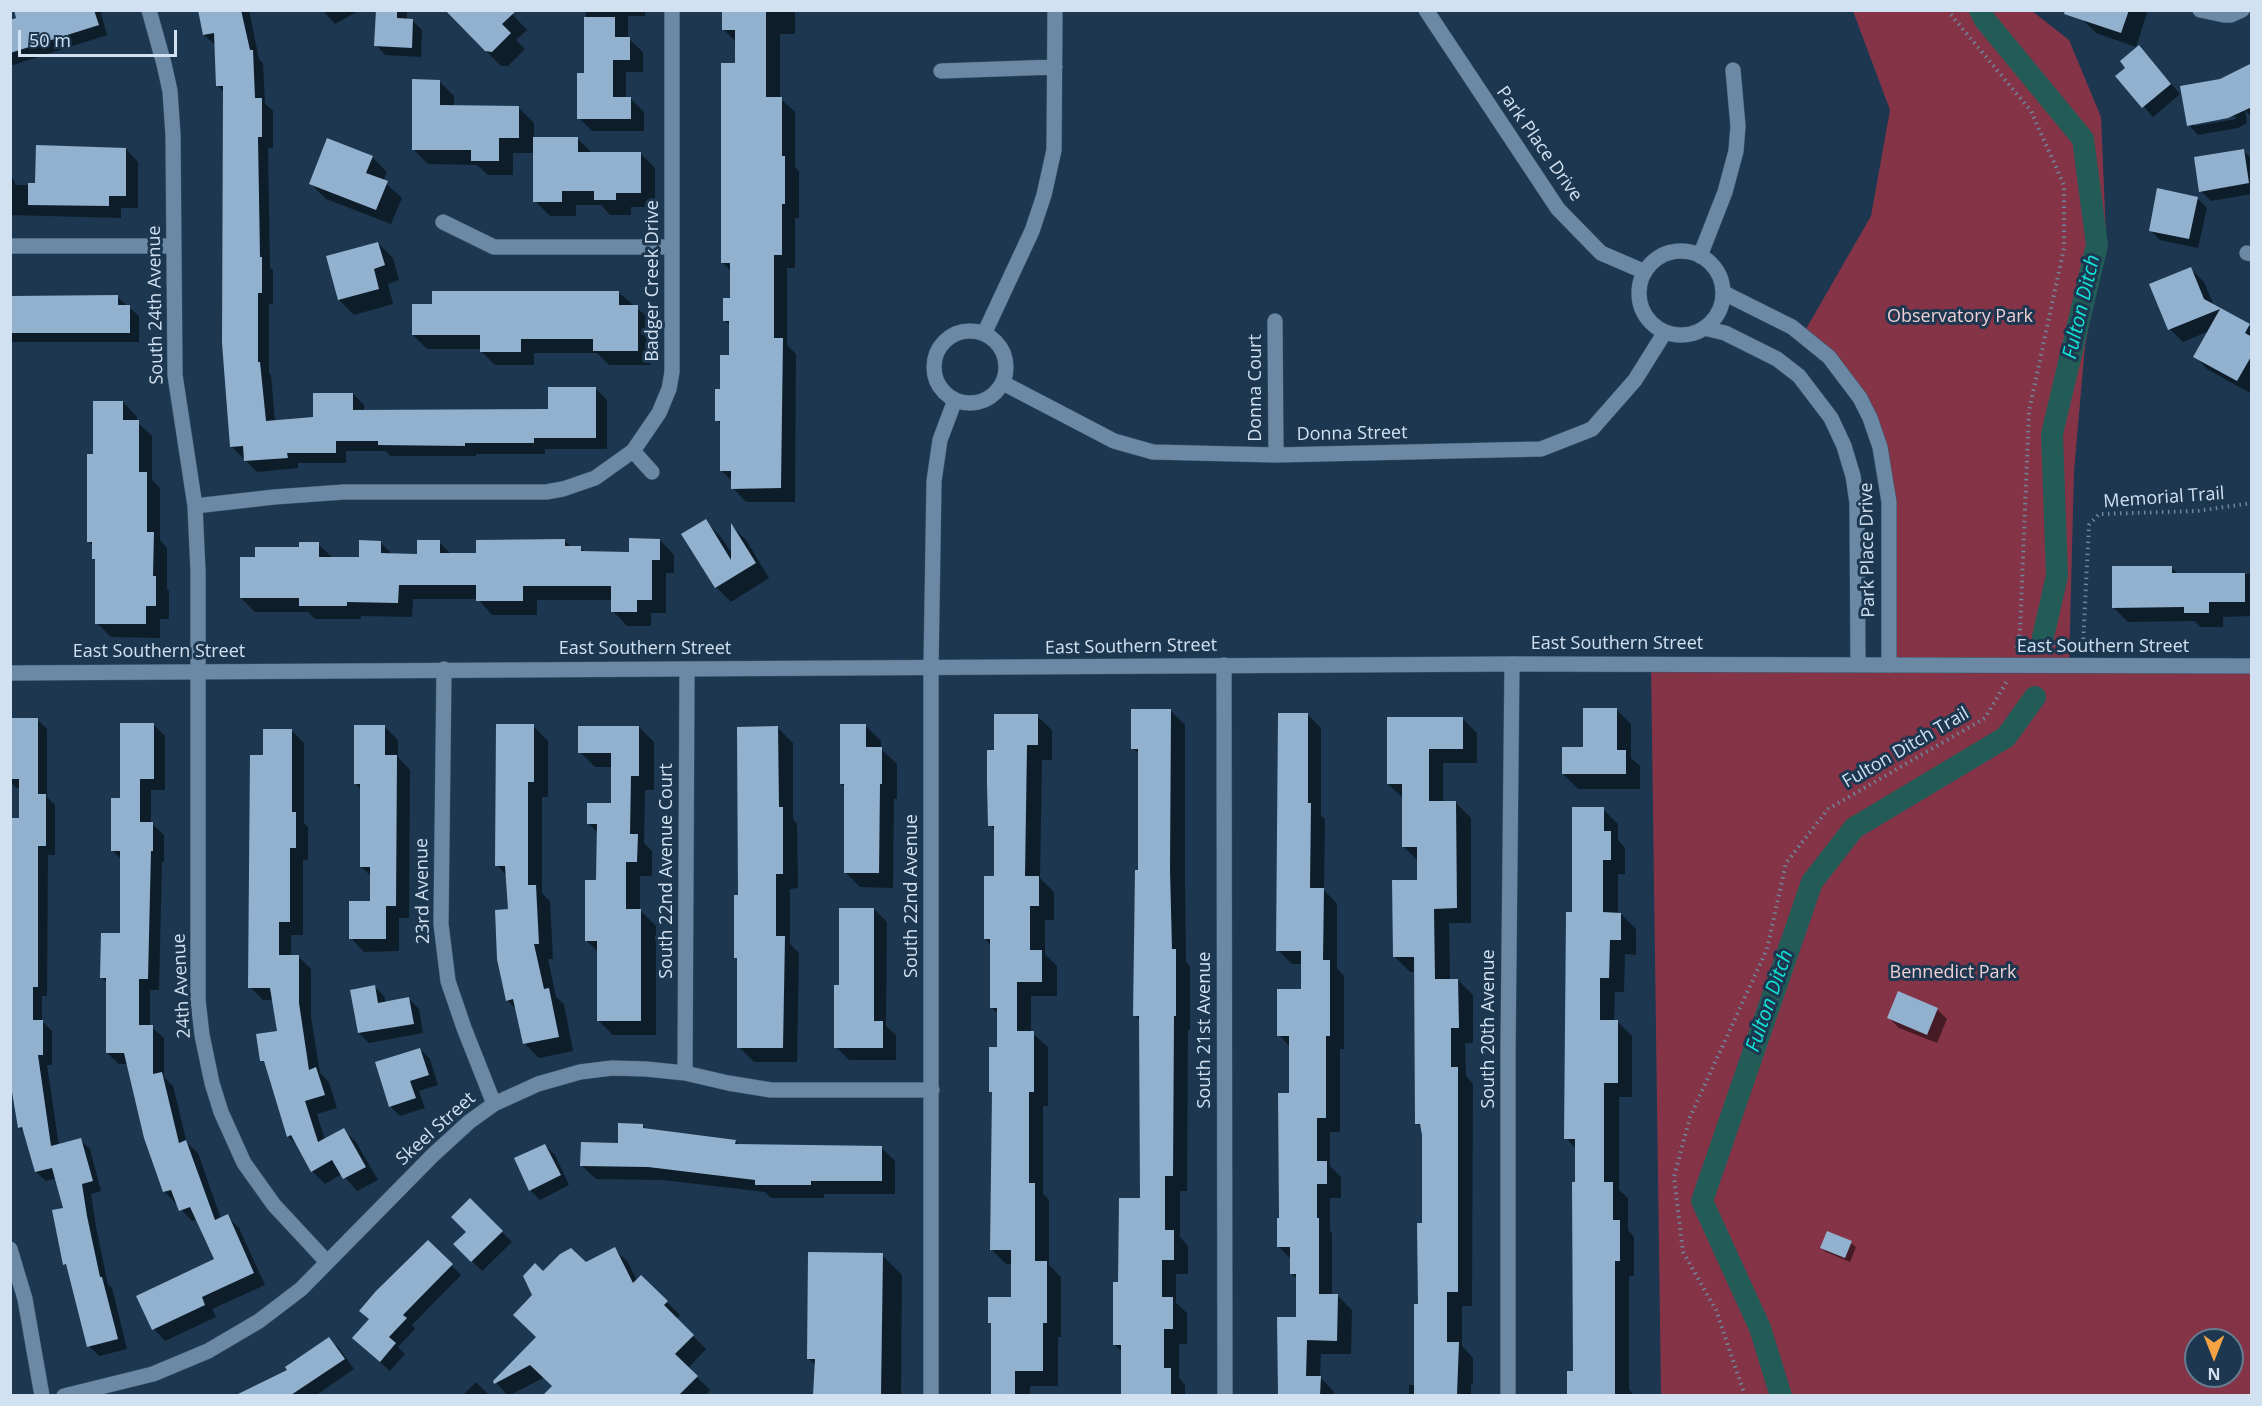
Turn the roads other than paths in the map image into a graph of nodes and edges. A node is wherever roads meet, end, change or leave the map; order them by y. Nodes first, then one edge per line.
1 (148, 10) edge
2 (672, 10) edge
3 (1055, 10) edge
4 (1426, 10) edge
5 (2200, 10) edge
6 (2242, 10) edge
7 (1055, 67) junction
8 (1733, 70) dead end
9 (941, 71) dead end
10 (443, 222) dead end
11 (10, 246) edge
12 (173, 246) junction
13 (672, 247) junction
14 (1700, 256) junction
15 (1645, 272) junction
16 (1724, 293) junction
17 (1275, 321) dead end
18 (1704, 328) junction
19 (1665, 332) junction
20 (984, 334) junction
21 (1003, 383) junction
22 (955, 400) junction
23 (633, 451) junction
24 (1276, 455) junction
25 (652, 472) dead end
26 (195, 506) junction
27 (1512, 664) junction
28 (1858, 664) junction
29 (1224, 665) junction
30 (1889, 665) junction
31 (2252, 666) edge
32 (931, 668) junction
33 (444, 669) junction
34 (687, 669) junction
35 (199, 672) junction
36 (10, 673) edge
37 (685, 1073) junction
38 (932, 1090) junction
39 (494, 1104) junction
40 (10, 1249) edge
41 (327, 1262) junction
42 (42, 1395) edge
43 (64, 1395) edge
44 (931, 1395) edge
45 (1225, 1395) edge
46 (1508, 1395) edge

1 - 12 street, South 24th Avenue
2 - 13 street, Badger Creek Drive
3 - 7 street
4 - 15 street, Park Place Drive
5 - 6 street
7 - 9 street
7 - 20 street
8 - 14 street
10 - 13 street
11 - 12 street
12 - 26 street, South 24th Avenue
13 - 23 street, Badger Creek Drive
14 - 15 street
14 - 16 street
15 - 19 street
16 - 18 street
16 - 30 street, Park Place Drive
17 - 24 street, Donna Court
18 - 19 street
18 - 28 street, Park Place Drive
19 - 24 street, Donna Street
20 - 21 street
20 - 22 street
21 - 22 street
21 - 24 street, Donna Street
22 - 32 street, South 22nd Avenue
23 - 25 street
23 - 26 street, Badger Creek Drive
26 - 35 street, South 24th Avenue
27 - 28 street, East Southern Street
27 - 29 street, East Southern Street
27 - 46 street, South 20th Avenue
28 - 30 street, East Southern Street
29 - 32 street, East Southern Street
29 - 45 street, South 21st Avenue
30 - 31 street, East Southern Street
32 - 34 street, East Southern Street
32 - 38 street, South 22nd Avenue
33 - 34 street, East Southern Street
33 - 35 street, East Southern Street
33 - 39 street, 23rd Avenue
34 - 37 street, South 22nd Avenue Court
35 - 36 street, East Southern Street
35 - 41 street, 24th Avenue
37 - 38 street, Skeel Street
37 - 39 street, Skeel Street
38 - 44 street, South 22nd Avenue
39 - 41 street, Skeel Street
40 - 42 street
41 - 43 street, Skeel Street

